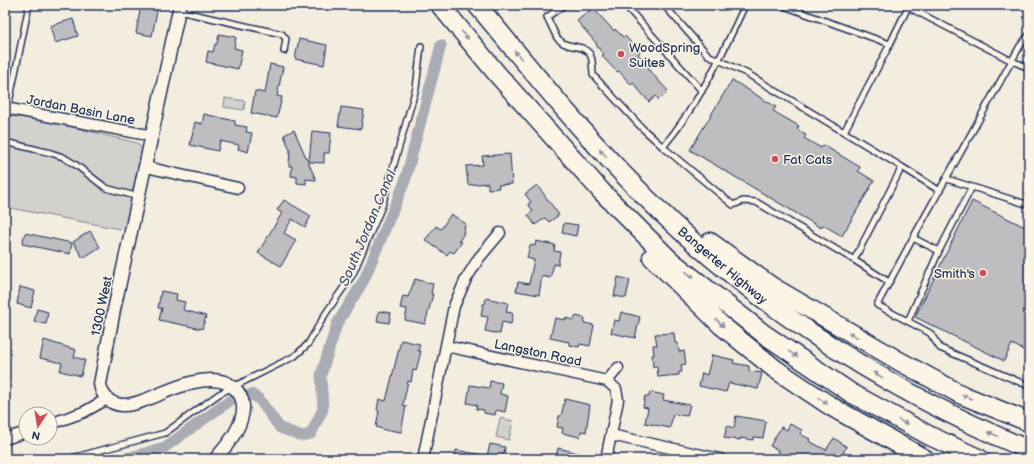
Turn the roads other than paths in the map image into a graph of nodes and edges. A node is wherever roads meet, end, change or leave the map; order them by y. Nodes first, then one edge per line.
1 (29, 5) edge
2 (440, 5) edge
3 (477, 5) edge
4 (564, 5) edge
5 (625, 5) edge
6 (664, 5) edge
7 (745, 5) edge
8 (781, 5) edge
9 (908, 6) edge
10 (180, 8) edge
11 (1029, 35) edge
12 (890, 44) junction
13 (421, 46) dead end
14 (284, 51) dead end
15 (719, 61) junction
16 (1012, 61) junction
17 (1029, 68) edge
18 (498, 76) junction
19 (5, 86) edge
20 (12, 88) junction
21 (702, 90) junction
22 (7, 108) edge
23 (844, 132) junction
24 (152, 136) junction
25 (5, 142) edge
26 (663, 147) junction
27 (146, 167) junction
28 (902, 167) junction
29 (623, 174) junction
30 (947, 179) junction
31 (972, 187) junction
32 (238, 188) dead end
33 (940, 191) junction
34 (140, 197) junction
35 (1029, 205) edge
36 (500, 232) dead end
37 (912, 238) junction
38 (939, 252) junction
39 (854, 260) junction
40 (889, 282) junction
41 (908, 321) junction
42 (446, 346) junction
43 (618, 368) dead end
44 (607, 381) junction
45 (1029, 386) edge
46 (233, 387) junction
47 (107, 399) junction
48 (58, 421) edge
49 (1029, 422) edge
50 (18, 435) edge
51 (611, 435) junction
52 (5, 439) edge
53 (1029, 450) edge
54 (68, 459) edge
55 (215, 459) edge
56 (423, 459) edge
57 (606, 459) edge
58 (720, 459) edge
59 (925, 459) edge
60 (980, 459) edge

1 - 20 lane
2 -> 18 highway
29 -> 3 highway, Bangerter Highway
4 - 26 lane
5 - 21 lane
6 - 15 lane
7 - 15 lane
8 - 12 lane
9 - 12 lane
9 - 16 lane
10 - 14 lane
10 - 24 street, 1300 West
11 - 16 lane
12 - 23 lane
13 - 46 lane
15 - 21 lane
15 - 23 lane
16 - 17 lane
16 - 30 lane
18 -> 59 highway
18 -> 60 highway
19 - 20 lane
20 - 22 lane
21 - 26 lane
22 - 24 street, Jordan Basin Lane
23 - 28 lane
24 - 27 street, 1300 West
25 - 34 lane
26 - 39 lane
27 - 32 street
27 - 34 street, 1300 West
28 - 33 lane
28 - 39 lane
49 -> 29 highway
53 -> 29 highway, Bangerter Highway
30 - 31 lane
30 - 33 lane
31 - 35 lane
31 - 38 lane
33 - 37 lane
34 - 47 street, 1300 West
36 - 42 street
37 - 38 lane
37 - 40 lane
38 - 41 lane
39 - 40 lane
40 - 41 lane
41 - 45 lane
42 - 44 street, Langston Road
42 - 56 street
43 - 44 street
44 - 51 street
46 - 47 street
46 - 54 lane
46 - 55 street
47 - 48 street
50 - 52 street
51 - 57 street
51 - 58 street

